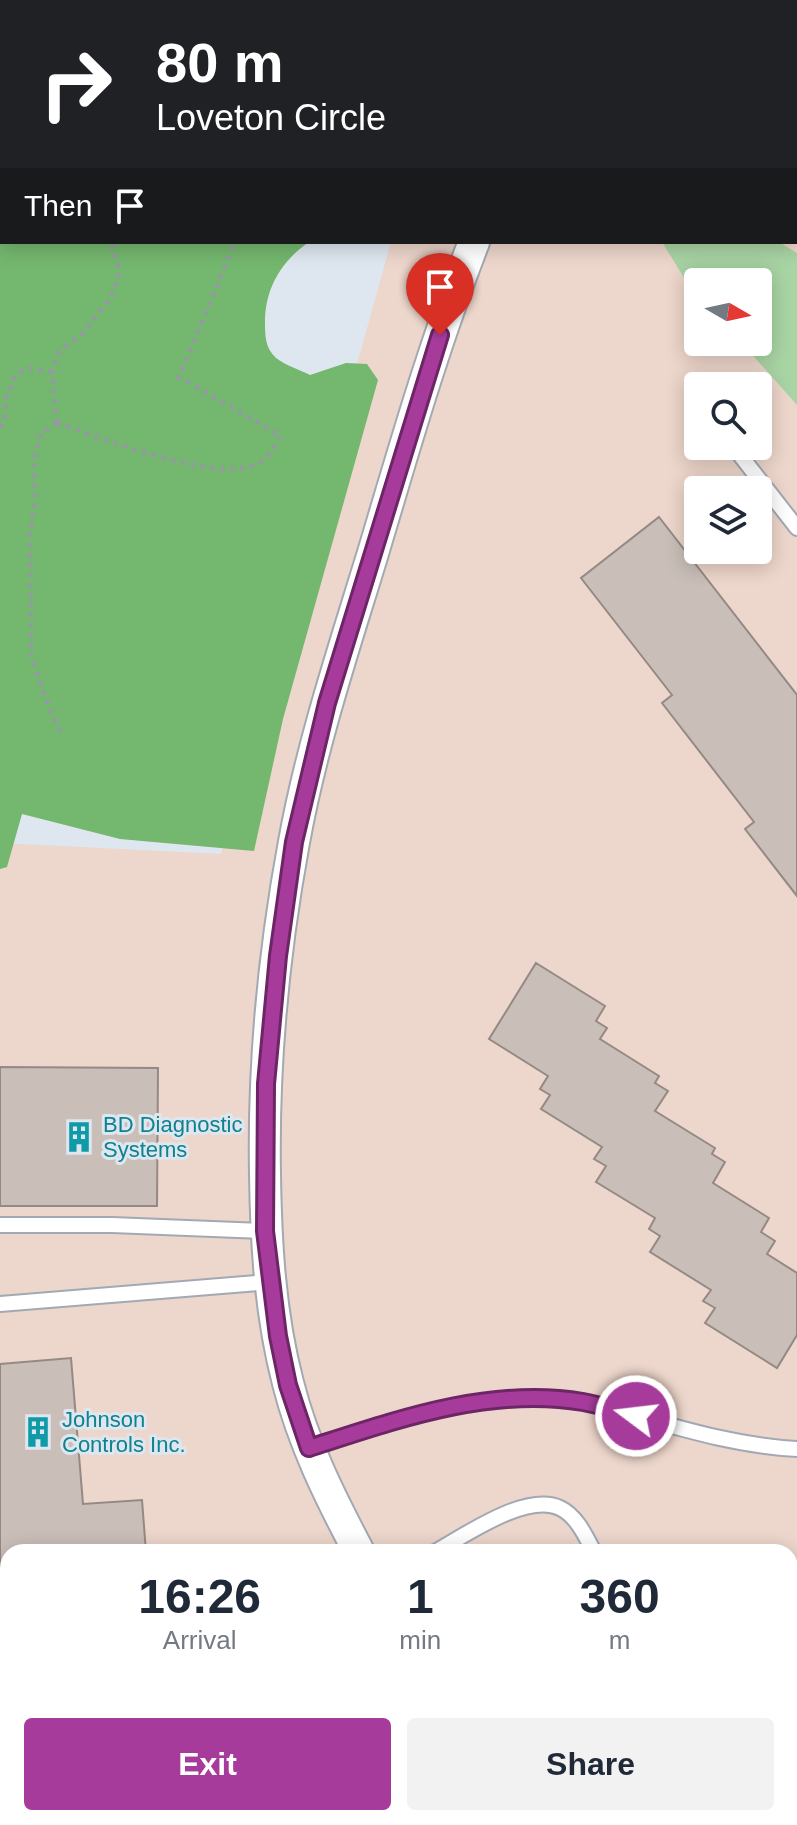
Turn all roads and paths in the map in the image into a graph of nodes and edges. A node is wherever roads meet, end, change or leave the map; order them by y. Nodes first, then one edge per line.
1 (112, 244) edge
2 (234, 244) edge
3 (473, 244) edge
4 (52, 372) junction
5 (57, 423) junction
6 (0, 427) edge
7 (744, 460) edge
8 (797, 528) edge
9 (62, 735) dead end
10 (0, 1225) edge
11 (265, 1231) junction
12 (270, 1282) junction
13 (0, 1304) edge
14 (309, 1448) junction
15 (797, 1449) edge
16 (355, 1544) edge
17 (450, 1544) edge
18 (590, 1544) edge

1 - 4 path
2 - 5 path
3 - 11 street
4 - 5 path
4 - 6 path
5 - 9 path
7 - 8 lane
10 - 11 lane
11 - 12 street
12 - 13 lane
12 - 14 street
14 - 15 lane
14 - 16 street
17 - 18 lane

